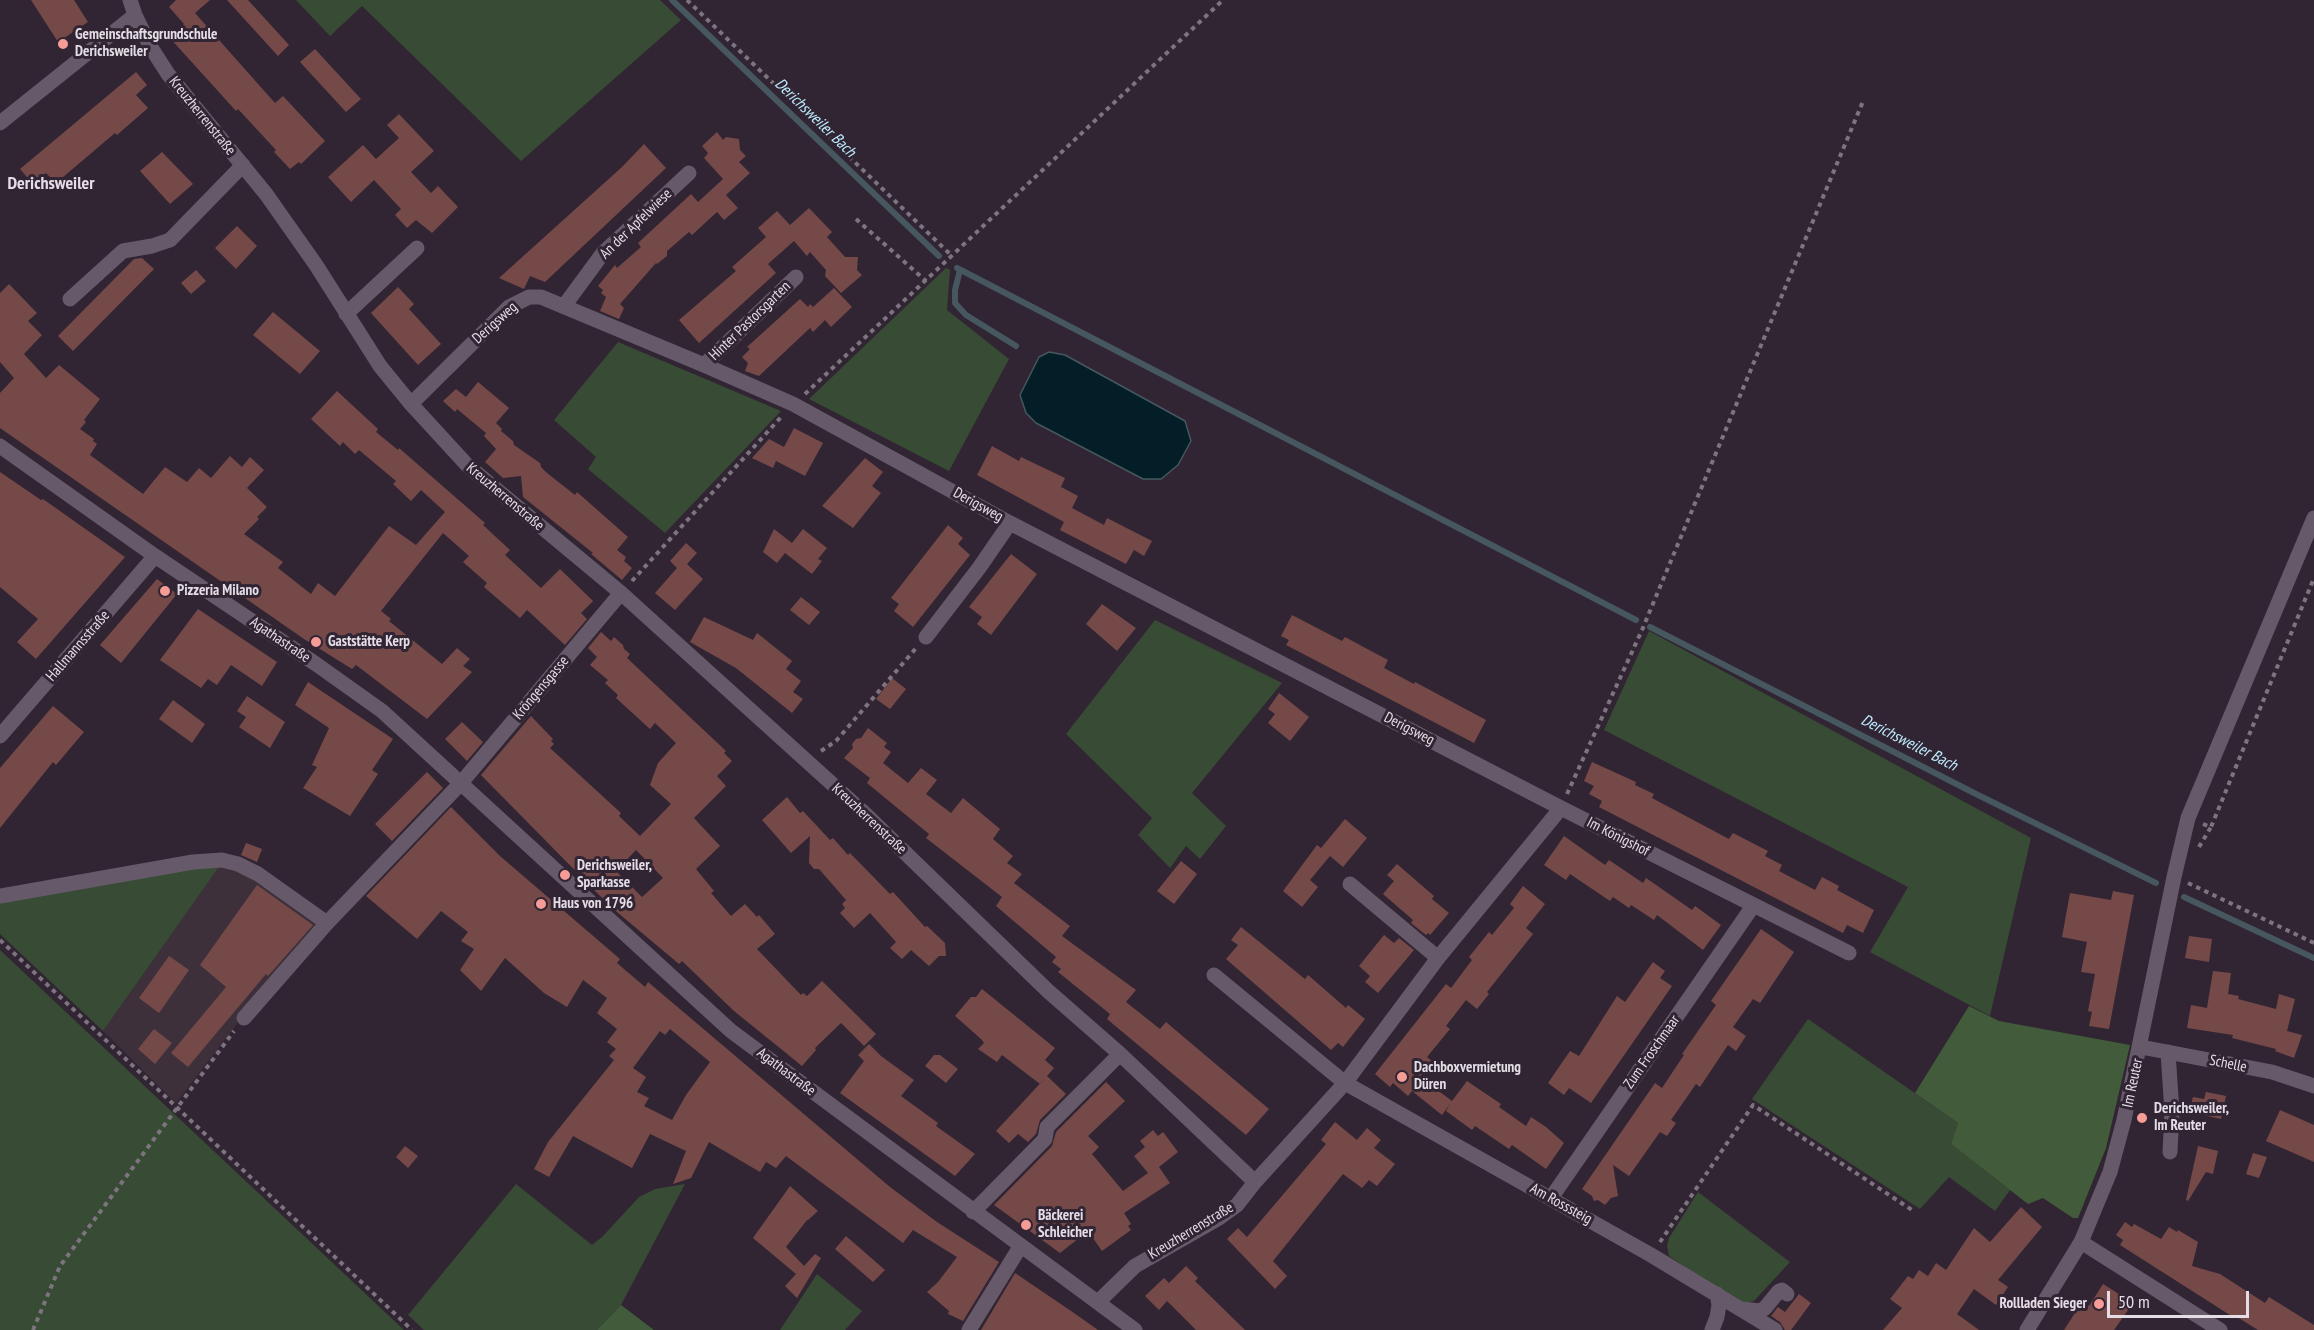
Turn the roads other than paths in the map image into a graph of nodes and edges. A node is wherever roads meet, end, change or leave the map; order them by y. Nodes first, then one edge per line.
1 (132, 8) edge
2 (0, 123) edge
3 (243, 165) junction
4 (689, 173) dead end
5 (417, 248) dead end
6 (796, 277) dead end
7 (70, 299) dead end
8 (564, 306) junction
9 (346, 314) junction
10 (704, 365) junction
11 (411, 404) junction
12 (0, 446) edge
13 (2314, 518) edge
14 (1010, 523) junction
15 (155, 556) junction
16 (621, 593) junction
17 (926, 637) road end
18 (0, 736) edge
19 (461, 783) junction
20 (1561, 808) junction
21 (1350, 885) dead end
22 (0, 896) edge
23 (1753, 906) junction
24 (327, 923) junction
25 (1850, 953) dead end
26 (1438, 958) junction
27 (1214, 975) dead end
28 (244, 1018) road end
29 (2140, 1047) junction
30 (2168, 1052) junction
31 (1120, 1054) junction
32 (1345, 1083) junction
33 (2314, 1086) edge
34 (2170, 1152) dead end
35 (1255, 1182) junction
36 (1551, 1198) junction
37 (973, 1212) junction
38 (2081, 1242) junction
39 (1020, 1247) junction
40 (1717, 1294) junction
41 (1787, 1294) dead end
42 (1098, 1302) junction
43 (1742, 1309) junction
44 (969, 1330) edge
45 (1135, 1330) edge
46 (1712, 1330) edge
47 (1775, 1330) edge
48 (2027, 1330) edge
49 (2220, 1330) edge

1 - 2 street
1 - 3 street, Kreuzherrenstraße
3 - 7 street
3 - 9 street, Kreuzherrenstraße
4 - 8 street, An der Apfelwiese
5 - 9 street
6 - 10 street, Hinter Pastorsgarten
8 - 10 street, Derigsweg
8 - 11 street, Derigsweg
9 - 11 street, Kreuzherrenstraße
10 - 14 street, Derigsweg
11 - 16 street, Kreuzherrenstraße
12 - 15 street, Agathastraße
13 - 29 street, Im Reuter
14 - 17 street
14 - 20 street, Derigsweg
15 - 18 street, Hallmannsstraße
15 - 19 street, Agathastraße
16 - 19 street, Kröngensgasse
16 - 31 street, Kreuzherrenstraße
19 - 24 street
19 - 37 street, Agathastraße
20 - 23 street, Im Königshof
20 - 26 street
21 - 26 street
22 - 24 street
23 - 25 street, Im Königshof
23 - 36 street, Zum Froschmaar
24 - 28 street
26 - 32 street
27 - 32 street
29 - 30 street, Schelle
29 - 38 street, Im Reuter
30 - 33 street, Schelle
30 - 34 street
31 - 35 street, Kreuzherrenstraße
31 - 37 street
32 - 35 street
32 - 36 street, Am Rosssteig
35 - 42 street, Kreuzherrenstraße
36 - 40 street, Am Rosssteig
37 - 39 street, Agathastraße
38 - 48 street, Im Reuter
38 - 49 street
39 - 42 street, Agathastraße
39 - 44 street
40 - 43 street, Am Rosssteig
40 - 46 street
41 - 43 street
42 - 45 street, Agathastraße
43 - 47 street, Am Rosssteig

